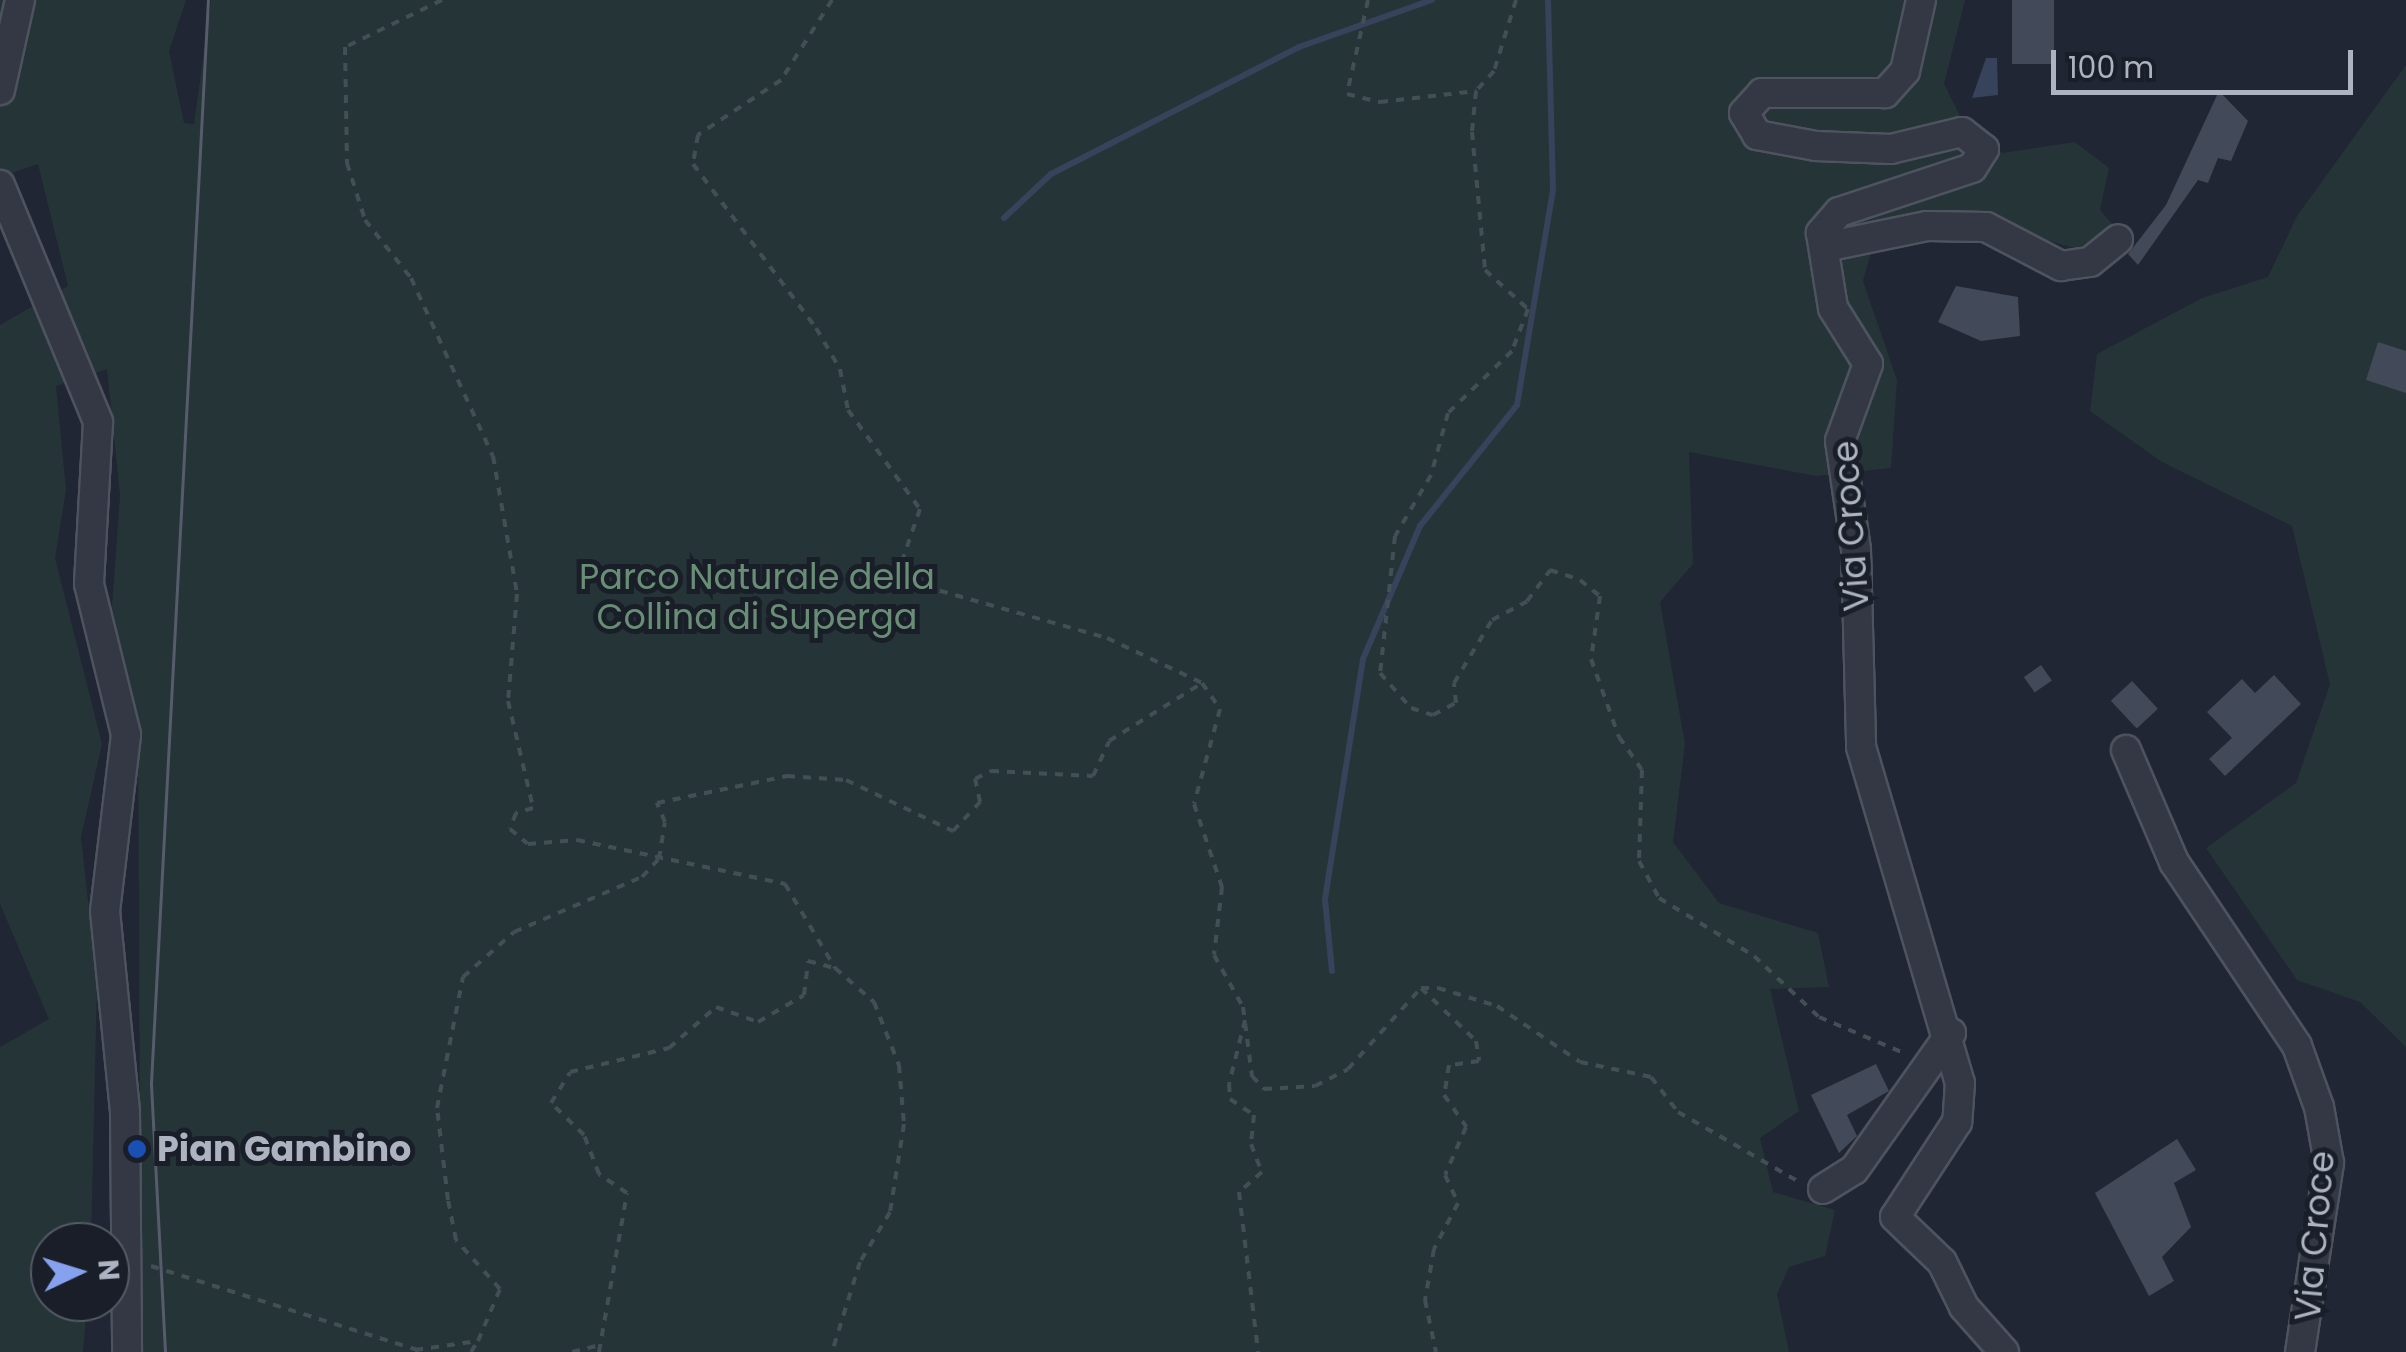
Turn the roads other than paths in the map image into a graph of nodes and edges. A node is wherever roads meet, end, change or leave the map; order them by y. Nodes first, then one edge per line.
1 (20, 0) edge
2 (1922, 0) edge
3 (0, 90) edge
4 (0, 184) edge
5 (2118, 239) dead end
6 (1826, 247) junction
7 (2126, 750) dead end
8 (1951, 1033) junction
9 (1823, 1189) road end
10 (127, 1352) edge
11 (2004, 1352) edge
12 (2300, 1352) edge

1 - 3 street
2 - 6 street
4 - 10 street
5 - 6 street
6 - 8 street, Via Croce
7 - 12 street, Via Croce
8 - 9 street
8 - 11 street, Via Croce

